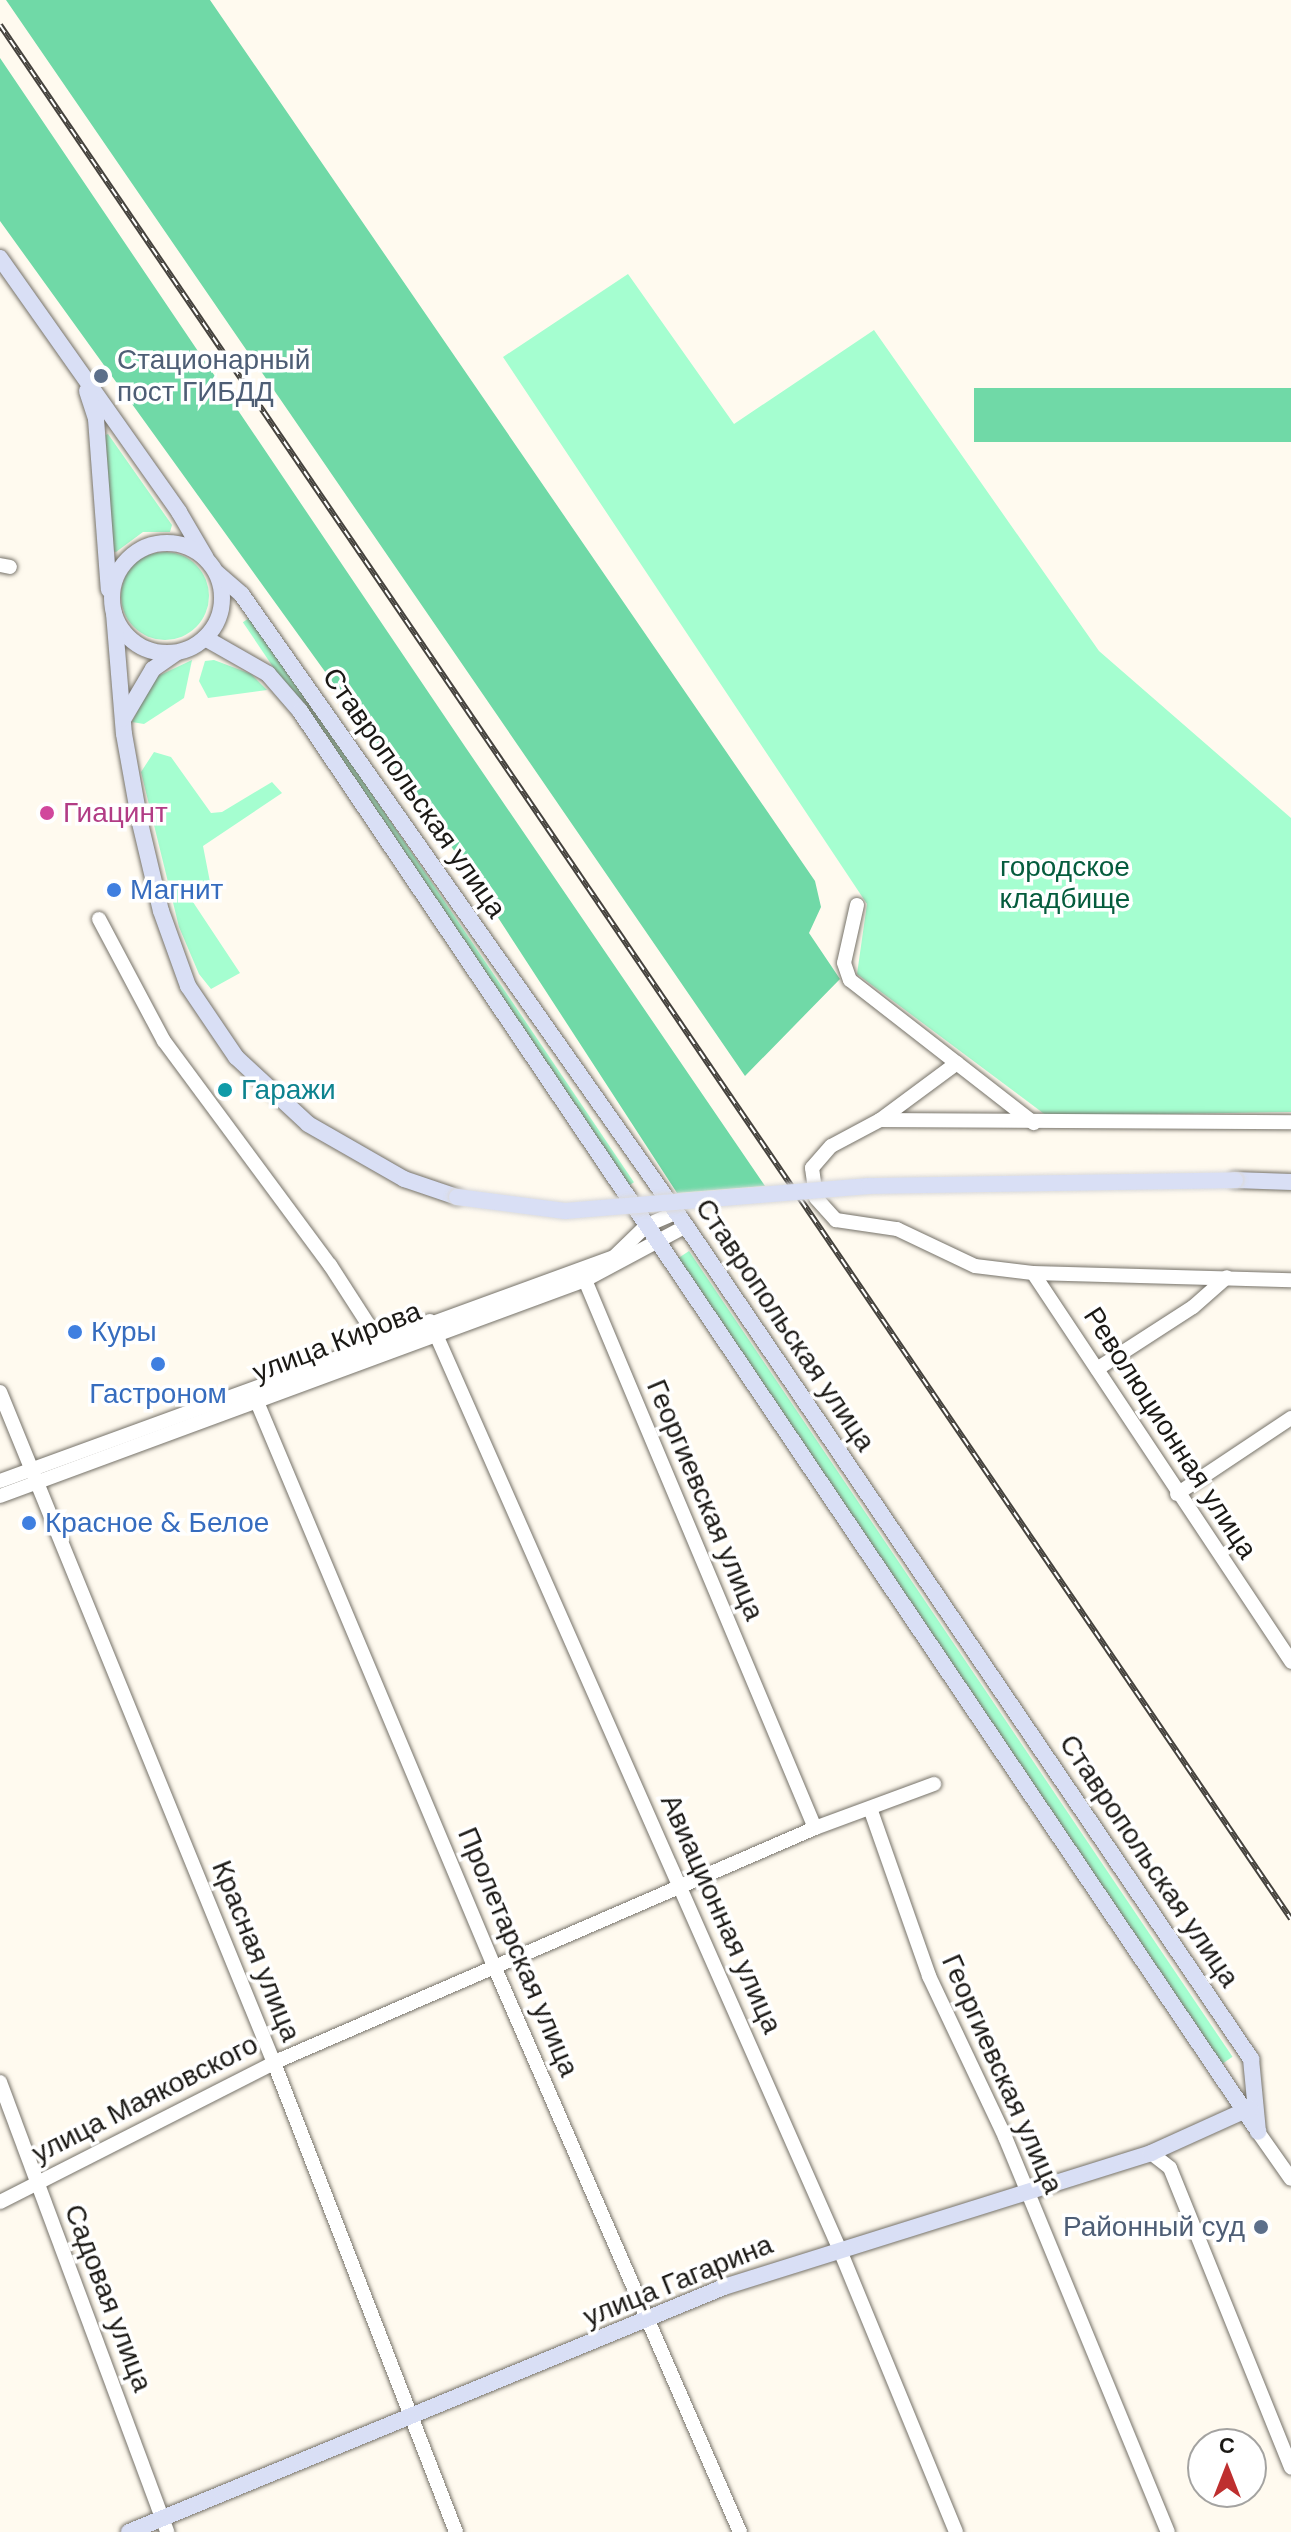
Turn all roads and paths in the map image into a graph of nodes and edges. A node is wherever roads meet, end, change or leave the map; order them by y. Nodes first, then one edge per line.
1 (0, 258) edge
2 (85, 382) junction
3 (206, 558) junction
4 (217, 573) junction
5 (112, 606) junction
6 (205, 638) junction
7 (176, 652) junction
8 (123, 719) junction
9 (857, 905) dead end
10 (99, 919) dead end
11 (957, 1063) junction
12 (880, 1120) junction
13 (1291, 1122) edge
14 (1034, 1123) junction
15 (1291, 1182) edge
16 (682, 1219) junction
17 (651, 1232) junction
18 (1033, 1273) junction
19 (1227, 1277) junction
20 (585, 1280) junction
21 (1291, 1280) edge
22 (432, 1327) junction
23 (379, 1341) junction
24 (1097, 1369) junction
25 (0, 1392) edge
26 (255, 1395) junction
27 (1291, 1418) edge
28 (33, 1476) junction
29 (0, 1481) edge
30 (1177, 1494) junction
31 (0, 1496) edge
32 (1291, 1662) edge
33 (934, 1784) dead end
34 (871, 1811) junction
35 (815, 1828) junction
36 (681, 1885) junction
37 (494, 1966) junction
38 (274, 2063) junction
39 (0, 2082) edge
40 (1249, 2108) junction
41 (1258, 2132) joint
42 (1178, 2144) junction
43 (1151, 2153) junction
44 (1170, 2168) junction
45 (1291, 2179) edge
46 (37, 2182) junction
47 (1026, 2189) junction
48 (0, 2202) edge
49 (839, 2248) junction
50 (650, 2319) junction
51 (411, 2420) junction
52 (1291, 2467) edge
53 (165, 2525) edge
54 (129, 2532) edge
55 (456, 2532) edge
56 (740, 2532) edge
57 (956, 2532) edge
58 (1168, 2532) edge

1 - 2 main road
2 - 3 main road
2 - 5 main road
3 - 4 main road
3 - 5 main road
4 - 6 main road
4 - 16 main road, Ставропольская улица
5 - 7 main road
5 - 8 main road
6 - 7 main road
6 - 17 main road, Ставропольская улица
7 - 8 main road
8 - 15 main road, bridge
9 - 11 street
10 - 23 street
11 - 12 street
11 - 14 street
12 - 14 street
12 - 18 street
13 - 14 street
16 - 17 street, улица Кирова
16 - 40 main road, Ставропольская улица
17 - 20 street, улица Кирова
17 - 22 street, улица Кирова
17 - 40 main road, Ставропольская улица
18 - 19 street
18 - 24 street, Революционная улица
19 - 21 street
19 - 24 street
20 - 22 street, улица Кирова
20 - 35 street, Георгиевская улица
22 - 23 street, улица Кирова
22 - 26 street, улица Кирова
22 - 36 street, Авиационная улица
23 - 26 street, улица Кирова
24 - 30 street, Революционная улица
25 - 28 street, Красная улица
26 - 28 street, улица Кирова
26 - 37 street, Пролетарская улица
27 - 30 street
28 - 29 street, улица Кирова
28 - 31 street, улица Кирова
28 - 38 street, Красная улица
30 - 32 street, Революционная улица
33 - 34 street, улица Маяковского
34 - 35 street, улица Маяковского
34 - 47 street, Георгиевская улица
35 - 36 street, улица Маяковского
36 - 37 street, улица Маяковского
36 - 49 street, Авиационная улица
37 - 38 street, улица Маяковского
37 - 50 street, Пролетарская улица
38 - 46 street, улица Маяковского
38 - 51 street, Красная улица
39 - 46 street, Садовая улица
40 - 41 main road, Ставропольская улица
40 - 42 main road, улица Гагарина
41 - 45 street, Ставропольская улица
42 - 43 main road, улица Гагарина
42 - 44 street
43 - 44 street
43 - 47 main road, улица Гагарина
44 - 52 street
46 - 48 street, улица Маяковского
46 - 53 street, Садовая улица
47 - 49 main road, улица Гагарина
47 - 58 street, Георгиевская улица
49 - 50 main road, улица Гагарина
49 - 57 street, Авиационная улица
50 - 51 main road, улица Гагарина
50 - 56 street, Пролетарская улица
51 - 53 main road, улица Гагарина
51 - 55 street, Красная улица
53 - 54 main road, улица Гагарина

